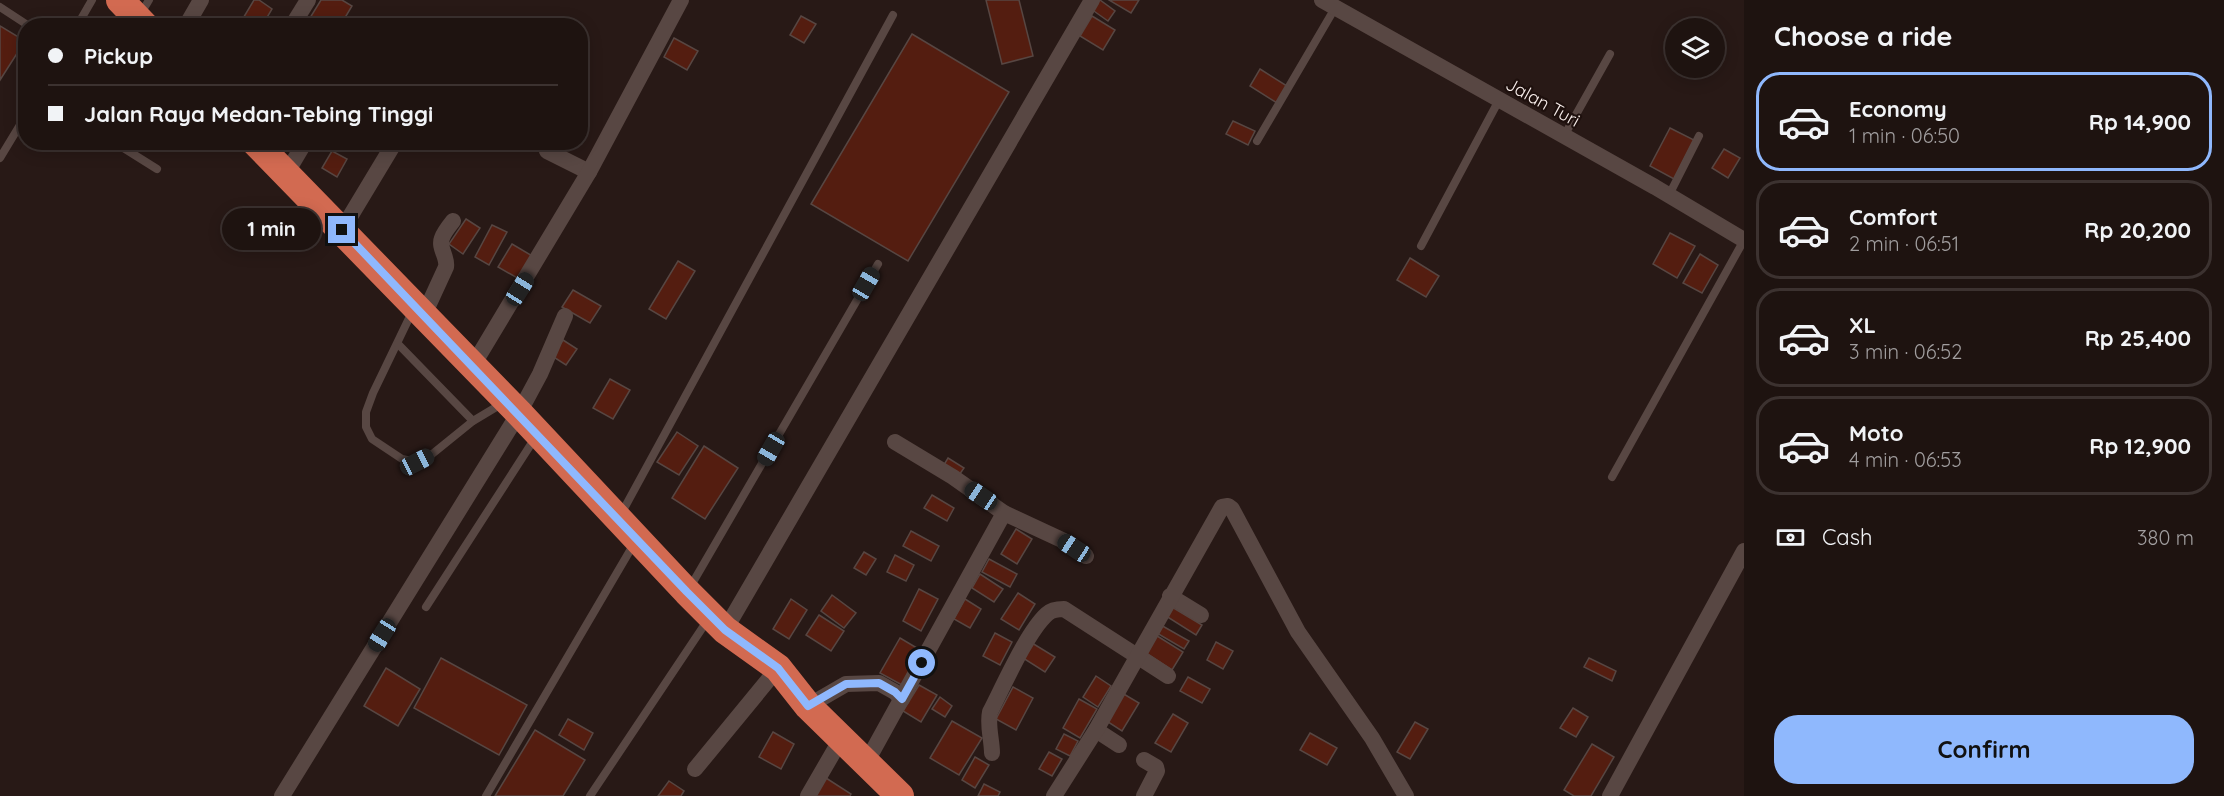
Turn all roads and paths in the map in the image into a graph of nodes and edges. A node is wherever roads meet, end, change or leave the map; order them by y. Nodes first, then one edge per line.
1 (92, 0) edge
2 (201, 0) edge
3 (308, 0) edge
4 (681, 0) edge
5 (1092, 0) edge
6 (1328, 4) edge
7 (0, 7) edge
8 (894, 15) dead end
9 (81, 18) edge
10 (191, 18) edge
11 (297, 18) edge
12 (18, 19) edge
13 (1610, 54) dead end
14 (1499, 100) junction
15 (18, 128) edge
16 (1564, 136) junction
17 (1699, 136) dead end
18 (1257, 141) dead end
19 (127, 150) edge
20 (263, 150) edge
21 (300, 150) edge
22 (390, 150) edge
23 (547, 150) dead end
24 (0, 158) edge
25 (157, 169) dead end
26 (589, 172) junction
27 (286, 174) junction
28 (1669, 195) junction
29 (453, 221) dead end
30 (342, 230) junction
31 (1744, 240) edge
32 (1421, 246) dead end
33 (878, 264) dead end
34 (419, 311) junction
35 (565, 316) dead end
36 (398, 344) junction
37 (472, 367) junction
38 (512, 407) junction
39 (473, 421) junction
40 (537, 435) junction
41 (895, 442) dead end
42 (1612, 477) dead end
43 (1004, 513) junction
44 (628, 529) junction
45 (1744, 551) edge
46 (1086, 556) dead end
47 (687, 592) junction
48 (1170, 596) junction
49 (426, 607) dead end
50 (1201, 615) dead end
51 (718, 622) junction
52 (1137, 657) junction
53 (778, 668) junction
54 (1168, 676) dead end
55 (902, 699) junction
56 (808, 706) junction
57 (1096, 730) junction
58 (841, 740) junction
59 (1119, 745) dead end
60 (992, 753) dead end
61 (1144, 760) dead end
62 (866, 763) junction
63 (695, 769) dead end
64 (282, 796) edge
65 (486, 796) edge
66 (590, 796) edge
67 (807, 796) edge
68 (900, 796) edge
69 (1054, 796) edge
70 (1144, 796) edge
71 (1406, 796) edge
72 (1610, 796) edge

1 - 9 lane
2 - 10 street
3 - 11 street
4 - 26 street
5 - 51 street
6 - 14 street, Jalan Turi
6 - 18 lane
7 - 12 lane
8 - 44 lane
13 - 16 lane
14 - 16 street, Jalan Turi
14 - 32 lane
15 - 24 lane
16 - 28 street, Jalan Turi
17 - 28 lane
19 - 25 lane
20 - 27 highway
21 - 27 street
22 - 30 street
23 - 26 street
26 - 37 street
27 - 30 highway
28 - 31 street, Jalan Turi
29 - 34 street
30 - 34 highway
31 - 42 lane
33 - 47 lane
34 - 36 lane
34 - 37 highway
35 - 38 street
36 - 39 lane
36 - 39 lane
37 - 38 highway
38 - 39 lane
38 - 40 highway
38 - 64 street
40 - 44 highway
40 - 49 lane
41 - 43 street
43 - 46 street
43 - 55 street
44 - 47 highway
44 - 65 lane
45 - 72 street
47 - 51 highway
48 - 50 street
48 - 52 street
48 - 71 street
51 - 53 highway
51 - 66 lane
52 - 54 street
52 - 57 street
52 - 60 street
53 - 56 highway
53 - 63 street
55 - 56 street
55 - 62 street
56 - 58 highway
57 - 59 street
57 - 69 street
58 - 62 highway
58 - 67 street
61 - 70 street
62 - 68 highway

